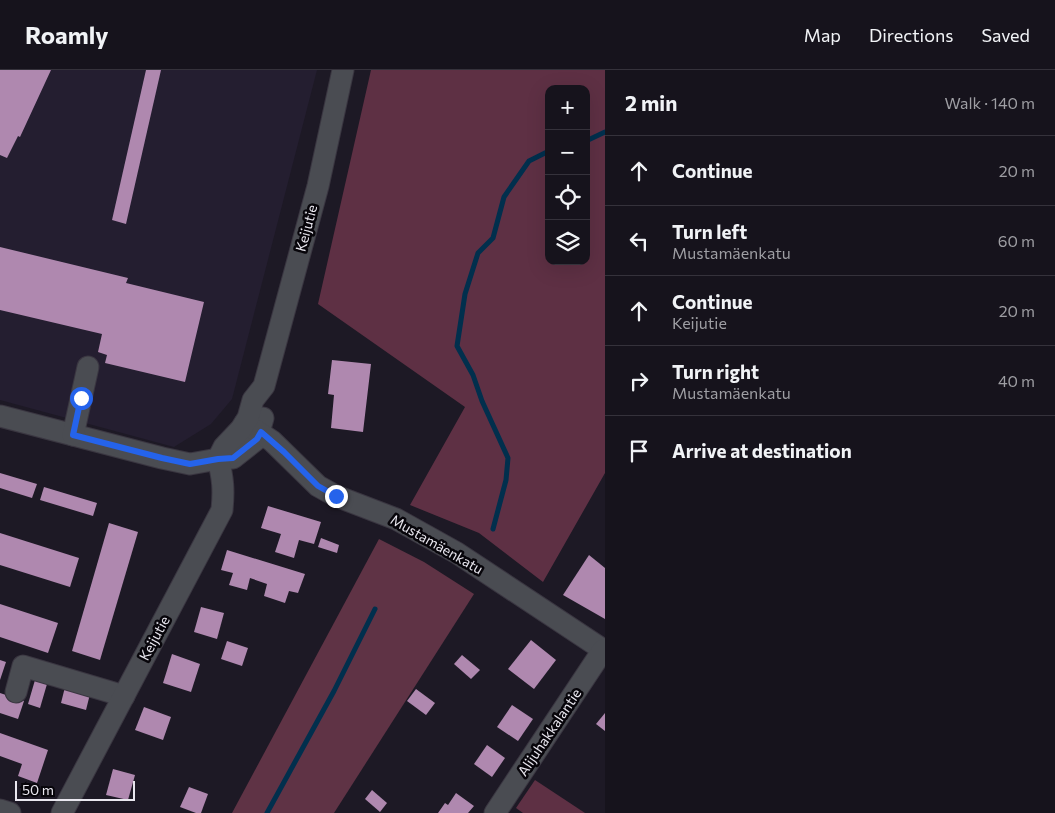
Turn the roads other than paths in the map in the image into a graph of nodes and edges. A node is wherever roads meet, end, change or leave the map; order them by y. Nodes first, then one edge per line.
1 (343, 70) edge
2 (88, 367) dead end
3 (0, 416) edge
4 (253, 428) junction
5 (73, 435) junction
6 (218, 459) junction
7 (604, 651) edge
8 (16, 692) dead end
9 (124, 696) junction
10 (0, 810) edge
11 (10, 813) edge
12 (62, 813) edge
13 (495, 813) edge

1 - 4 street, Keijutie
2 - 5 street
3 - 5 street
4 - 6 street
4 - 7 street, Mustamäenkatu
5 - 6 street
6 - 9 street, Keijutie
7 - 13 street, Alijuhakkalantie
8 - 9 street
9 - 12 street, Keijutie
10 - 11 street

